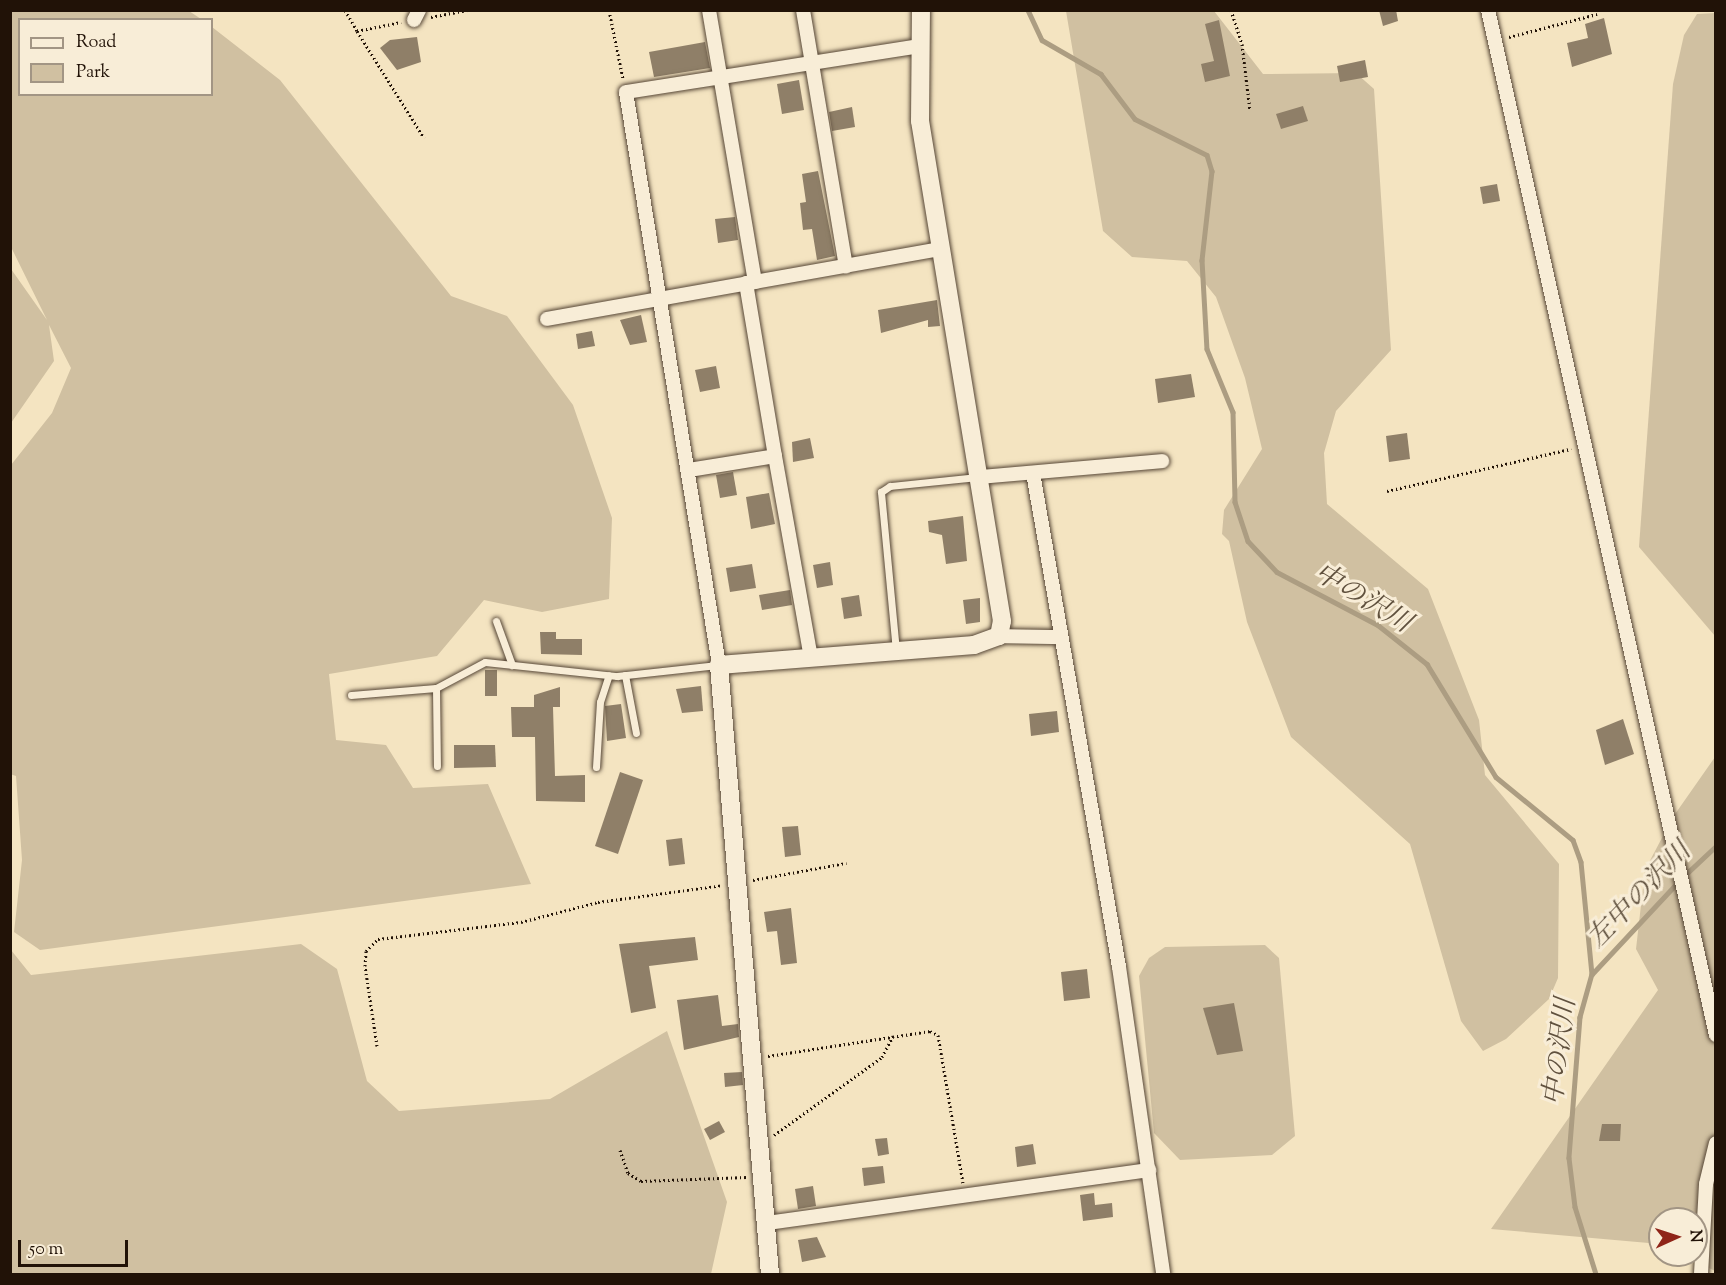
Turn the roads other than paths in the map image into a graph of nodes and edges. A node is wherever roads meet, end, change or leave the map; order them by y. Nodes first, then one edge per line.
1 (710, 10) edge
2 (803, 10) edge
3 (921, 10) edge
4 (1488, 10) edge
5 (919, 46) junction
6 (812, 62) junction
7 (720, 76) junction
8 (941, 249) junction
9 (846, 267) junction
10 (750, 282) junction
11 (659, 299) junction
12 (548, 319) dead end
13 (776, 456) junction
14 (1162, 461) dead end
15 (689, 470) junction
16 (1033, 473) junction
17 (980, 477) junction
18 (496, 621) dead end
19 (999, 636) junction
20 (1059, 636) junction
21 (896, 652) junction
22 (811, 659) junction
23 (512, 665) junction
24 (719, 665) junction
25 (609, 675) junction
26 (626, 675) junction
27 (436, 688) junction
28 (351, 695) dead end
29 (636, 734) dead end
30 (436, 766) dead end
31 (596, 767) dead end
32 (1716, 1035) edge
33 (1716, 1143) edge
34 (1149, 1170) junction
35 (767, 1223) junction
36 (770, 1275) edge
37 (1163, 1275) edge
38 (1701, 1275) edge

1 - 7 street
2 - 6 street
3 - 5 street
4 - 32 street
5 - 6 street
5 - 8 street
6 - 7 street
6 - 9 street
7 - 10 street
7 - 11 street
8 - 9 street
8 - 17 street
9 - 10 street
10 - 11 street
10 - 13 street
11 - 12 street
11 - 15 street
13 - 15 street
13 - 22 street
14 - 16 street
15 - 24 street
16 - 17 street
16 - 20 street
17 - 19 street
17 - 21 lane
18 - 23 lane
19 - 20 street
19 - 21 street
20 - 34 street
21 - 22 street
22 - 24 street
23 - 25 lane
23 - 27 lane
24 - 26 lane
24 - 35 street
25 - 26 lane
25 - 31 lane
26 - 29 lane
27 - 28 lane
27 - 30 lane
33 - 38 street
34 - 35 street
34 - 37 street
35 - 36 street

